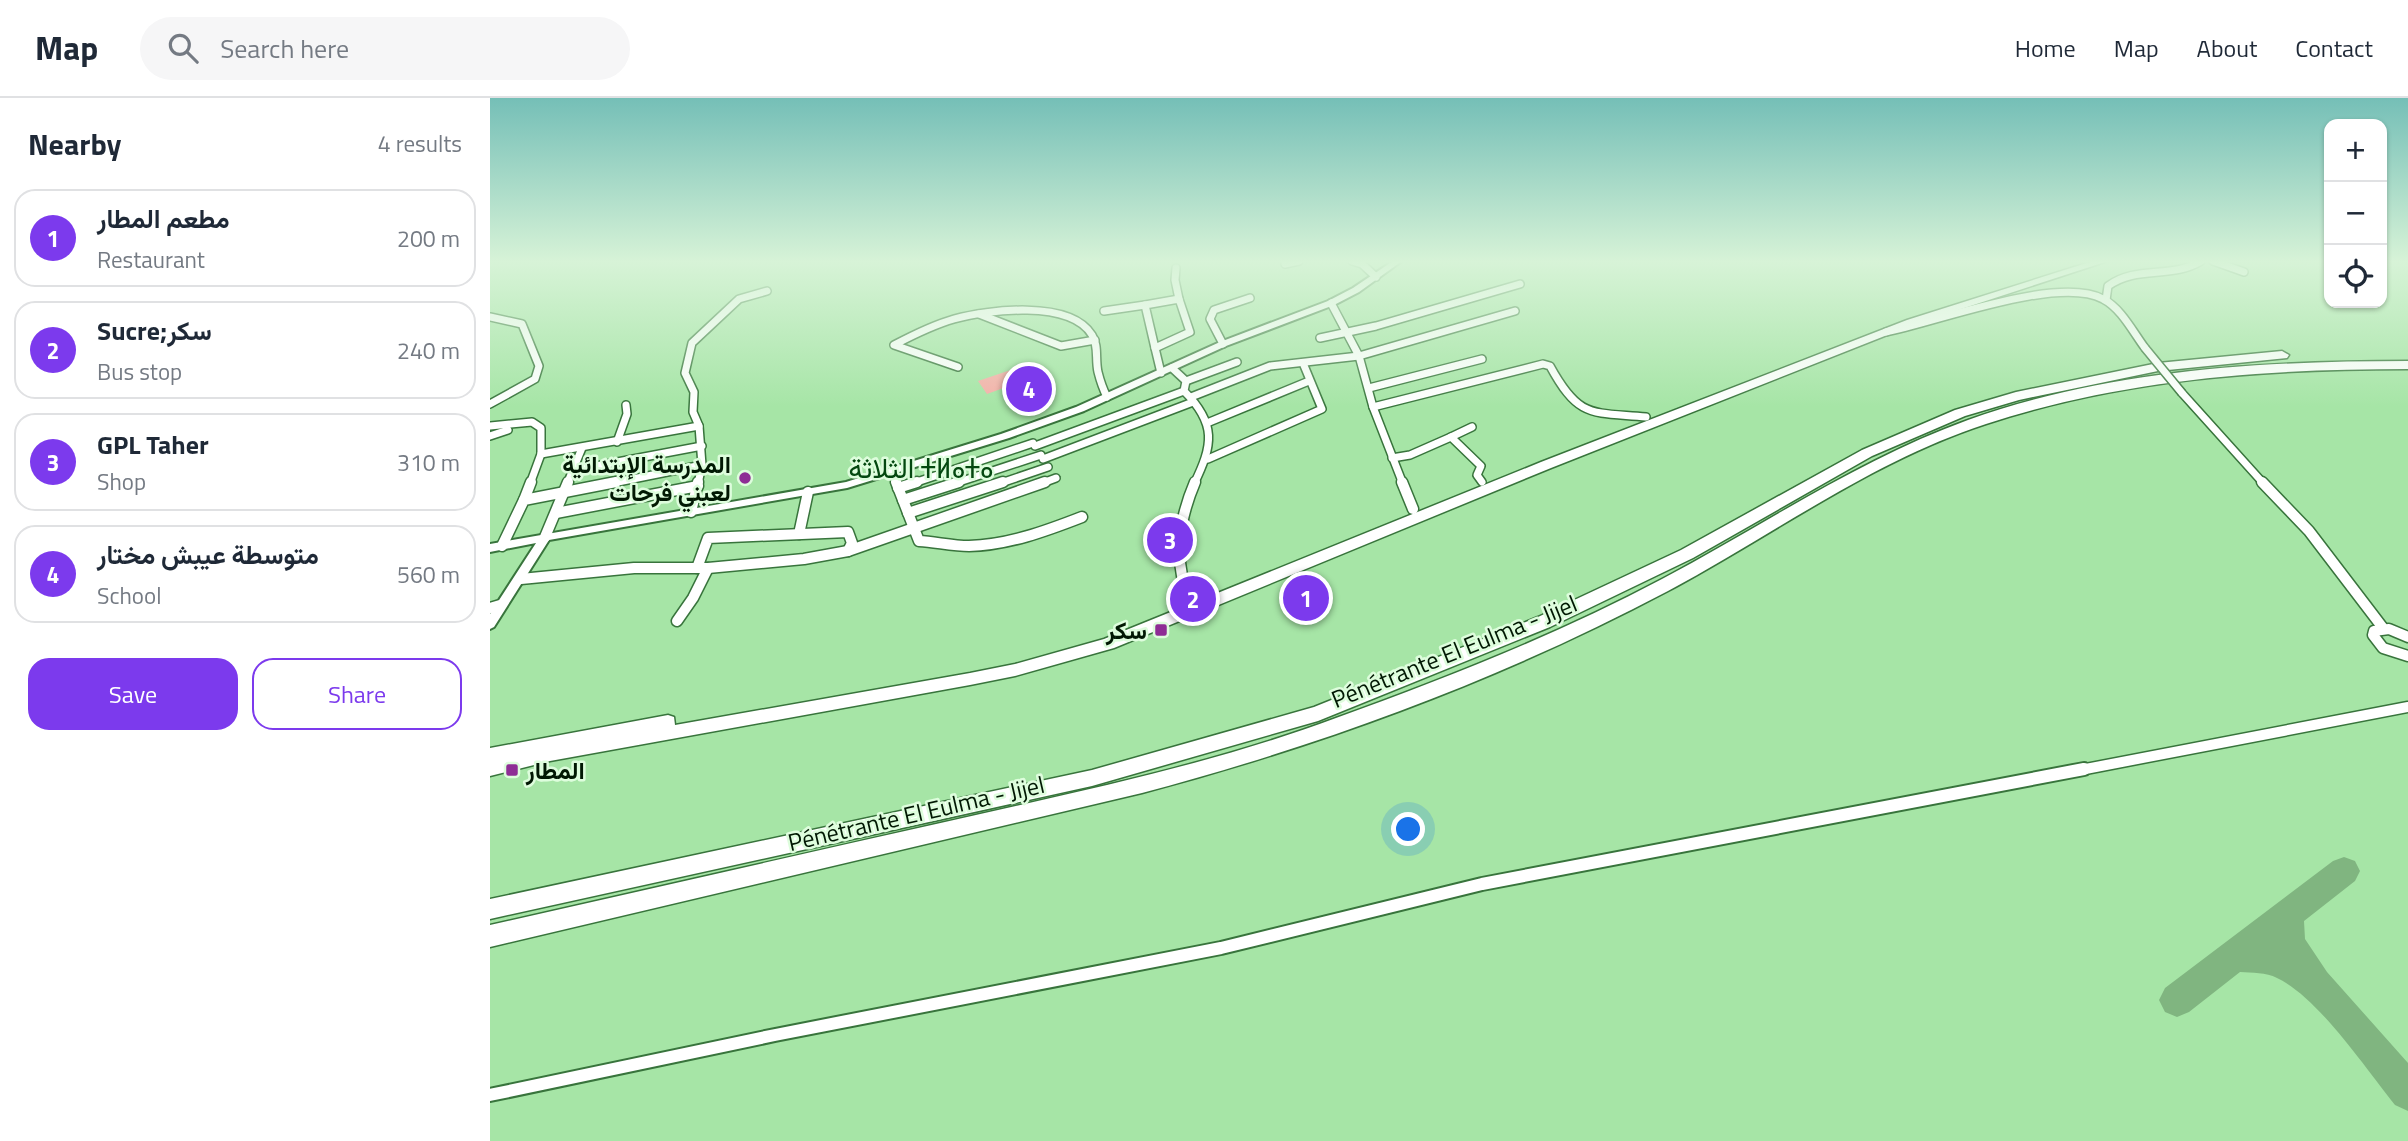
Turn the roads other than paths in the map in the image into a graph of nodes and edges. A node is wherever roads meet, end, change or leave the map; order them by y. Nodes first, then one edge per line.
1 (728, 310) edge
2 (1004, 310) edge
3 (1029, 310) edge
4 (1113, 310) edge
5 (1146, 310) edge
6 (1183, 310) edge
7 (1215, 310) edge
8 (1313, 310) edge
9 (1335, 310) edge
10 (1430, 310) edge
11 (1926, 310) edge
12 (1954, 310) edge
13 (1983, 310) edge
14 (2114, 310) edge
15 (1104, 311) dead end
16 (1515, 311) dead end
17 (979, 313) junction
18 (490, 317) edge
19 (1349, 333) junction
20 (1882, 333) junction
21 (1320, 338) dead end
22 (1095, 340) junction
23 (1223, 344) junction
24 (1154, 348) junction
25 (1359, 356) junction
26 (2408, 356) edge
27 (1482, 359) dead end
28 (1237, 362) dead end
29 (1303, 363) junction
30 (2408, 365) edge
31 (958, 368) dead end
32 (1166, 371) junction
33 (1310, 381) junction
34 (1369, 388) junction
35 (1188, 393) junction
36 (1107, 397) junction
37 (490, 404) edge
38 (626, 405) dead end
39 (1373, 407) junction
40 (1646, 417) junction
41 (531, 422) junction
42 (1207, 423) junction
43 (490, 426) edge
44 (699, 426) junction
45 (1472, 426) dead end
46 (1024, 429) junction
47 (490, 436) edge
48 (1451, 437) junction
49 (617, 442) junction
50 (1034, 445) junction
51 (702, 446) junction
52 (582, 448) junction
53 (541, 454) junction
54 (1392, 458) junction
55 (1208, 459) junction
56 (1044, 460) junction
57 (702, 465) junction
58 (575, 470) junction
59 (892, 471) junction
60 (1482, 482) junction
61 (698, 486) junction
62 (898, 488) junction
63 (565, 492) junction
64 (808, 492) junction
65 (524, 500) junction
66 (903, 500) junction
67 (1413, 509) junction
68 (691, 512) junction
69 (556, 513) junction
70 (908, 513) junction
71 (1082, 517) dead end
72 (914, 527) junction
73 (799, 534) junction
74 (545, 537) junction
75 (496, 547) edge
76 (848, 551) junction
77 (697, 568) junction
78 (708, 568) junction
79 (521, 579) junction
80 (1190, 602) junction
81 (495, 607) edge
82 (677, 621) dead end
83 (490, 624) edge
84 (2383, 628) junction
85 (2408, 637) edge
86 (2407, 658) edge
87 (2408, 708) edge
88 (490, 755) edge
89 (490, 769) edge
90 (490, 909) edge
91 (490, 936) edge
92 (490, 1096) edge

1 - 44 street
2 - 17 street
3 - 22 street
4 - 15 street
5 - 24 street
6 - 24 street
7 - 23 street
8 - 23 street
9 - 19 street
10 - 19 street
11 - 40 highway
12 - 20 highway
13 - 20 street
14 - 84 street, bridge
16 - 25 street
17 - 22 street
17 - 31 street
18 - 37 street
19 - 21 street
19 - 25 street
20 - 89 highway
22 - 36 street
23 - 32 street
24 - 32 street
25 - 29 street
25 - 34 street
26 - 90 highway, Pénétrante El Eulma - Jijel
27 - 34 street
28 - 35 street
29 - 33 street
29 - 35 street
30 - 91 highway, Pénétrante El Eulma - Jijel
32 - 35 street
32 - 36 street
33 - 42 street
33 - 55 street
34 - 39 street
35 - 42 street
35 - 50 street
35 - 56 street
36 - 46 street
38 - 49 street
39 - 40 street
39 - 54 street
40 - 60 highway
41 - 43 street
41 - 47 street
41 - 53 street
42 - 55 street
44 - 49 street
44 - 51 street
45 - 48 street
46 - 50 street
46 - 59 street
48 - 54 street
48 - 60 street
49 - 52 street
50 - 56 street
50 - 62 street
51 - 57 street
51 - 58 street
52 - 53 street
52 - 58 street
53 - 65 street
54 - 67 street
55 - 80 street
56 - 66 street
56 - 70 street
56 - 72 street
57 - 61 street
57 - 63 street
58 - 63 street
59 - 62 street
59 - 64 street
60 - 67 highway
61 - 68 street
61 - 69 street
62 - 66 street
63 - 65 street
63 - 69 street
64 - 68 street
64 - 73 street
65 - 75 street
66 - 70 street
67 - 80 highway
68 - 74 street
69 - 74 street
70 - 72 street
71 - 72 street
72 - 76 street
73 - 76 street
73 - 77 street
74 - 75 street
74 - 79 street
76 - 78 street
77 - 78 street
77 - 79 street
78 - 82 street
79 - 81 street
80 - 88 highway
81 - 83 street
84 - 85 street
84 - 86 street
87 - 92 street

